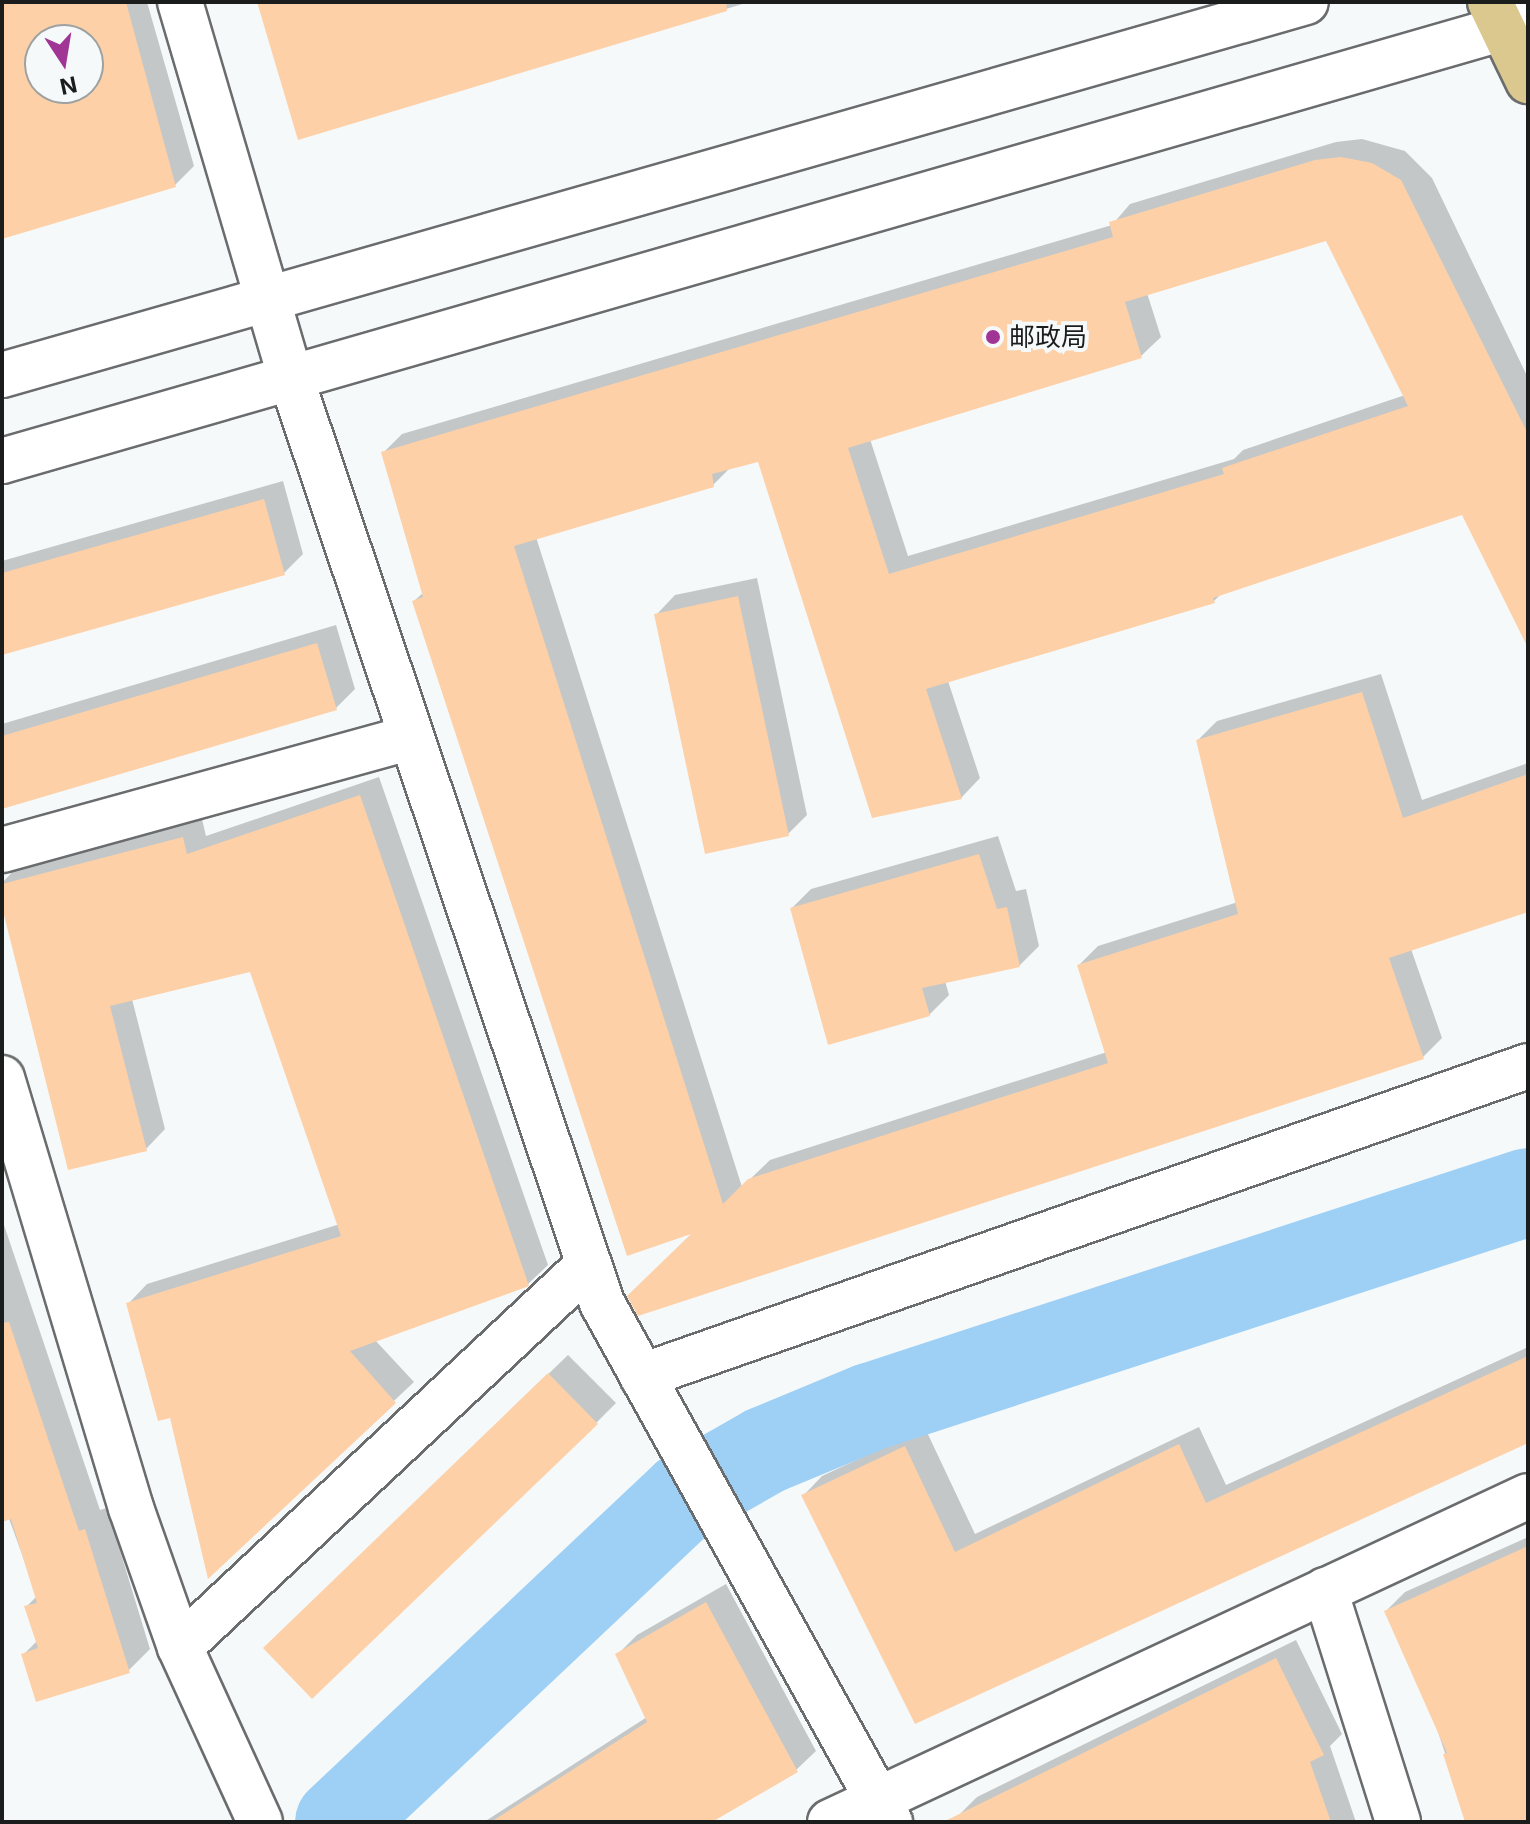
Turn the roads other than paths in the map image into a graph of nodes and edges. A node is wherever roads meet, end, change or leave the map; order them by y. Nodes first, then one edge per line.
1 (180, 2) edge
2 (1306, 2) edge
3 (1507, 18) edge
4 (1528, 81) edge
5 (267, 299) junction
6 (2, 375) edge
7 (291, 378) junction
8 (2, 461) edge
9 (408, 738) junction
10 (2, 850) edge
11 (1528, 1066) edge
12 (2, 1078) edge
13 (588, 1265) junction
14 (646, 1383) junction
15 (1528, 1496) edge
16 (1325, 1590) junction
17 (180, 1647) junction
18 (883, 1810) edge
19 (260, 1822) edge
20 (830, 1822) edge
21 (1398, 1822) edge

1 - 5 street
2 - 5 street
3 - 4 main road
3 - 7 street
5 - 6 street
5 - 7 street
7 - 8 street
7 - 9 street
9 - 10 street
9 - 13 street
11 - 14 street
12 - 17 street
13 - 14 street
13 - 17 street
14 - 18 street
15 - 16 street
16 - 18 street
16 - 21 street
17 - 19 street
18 - 20 street

